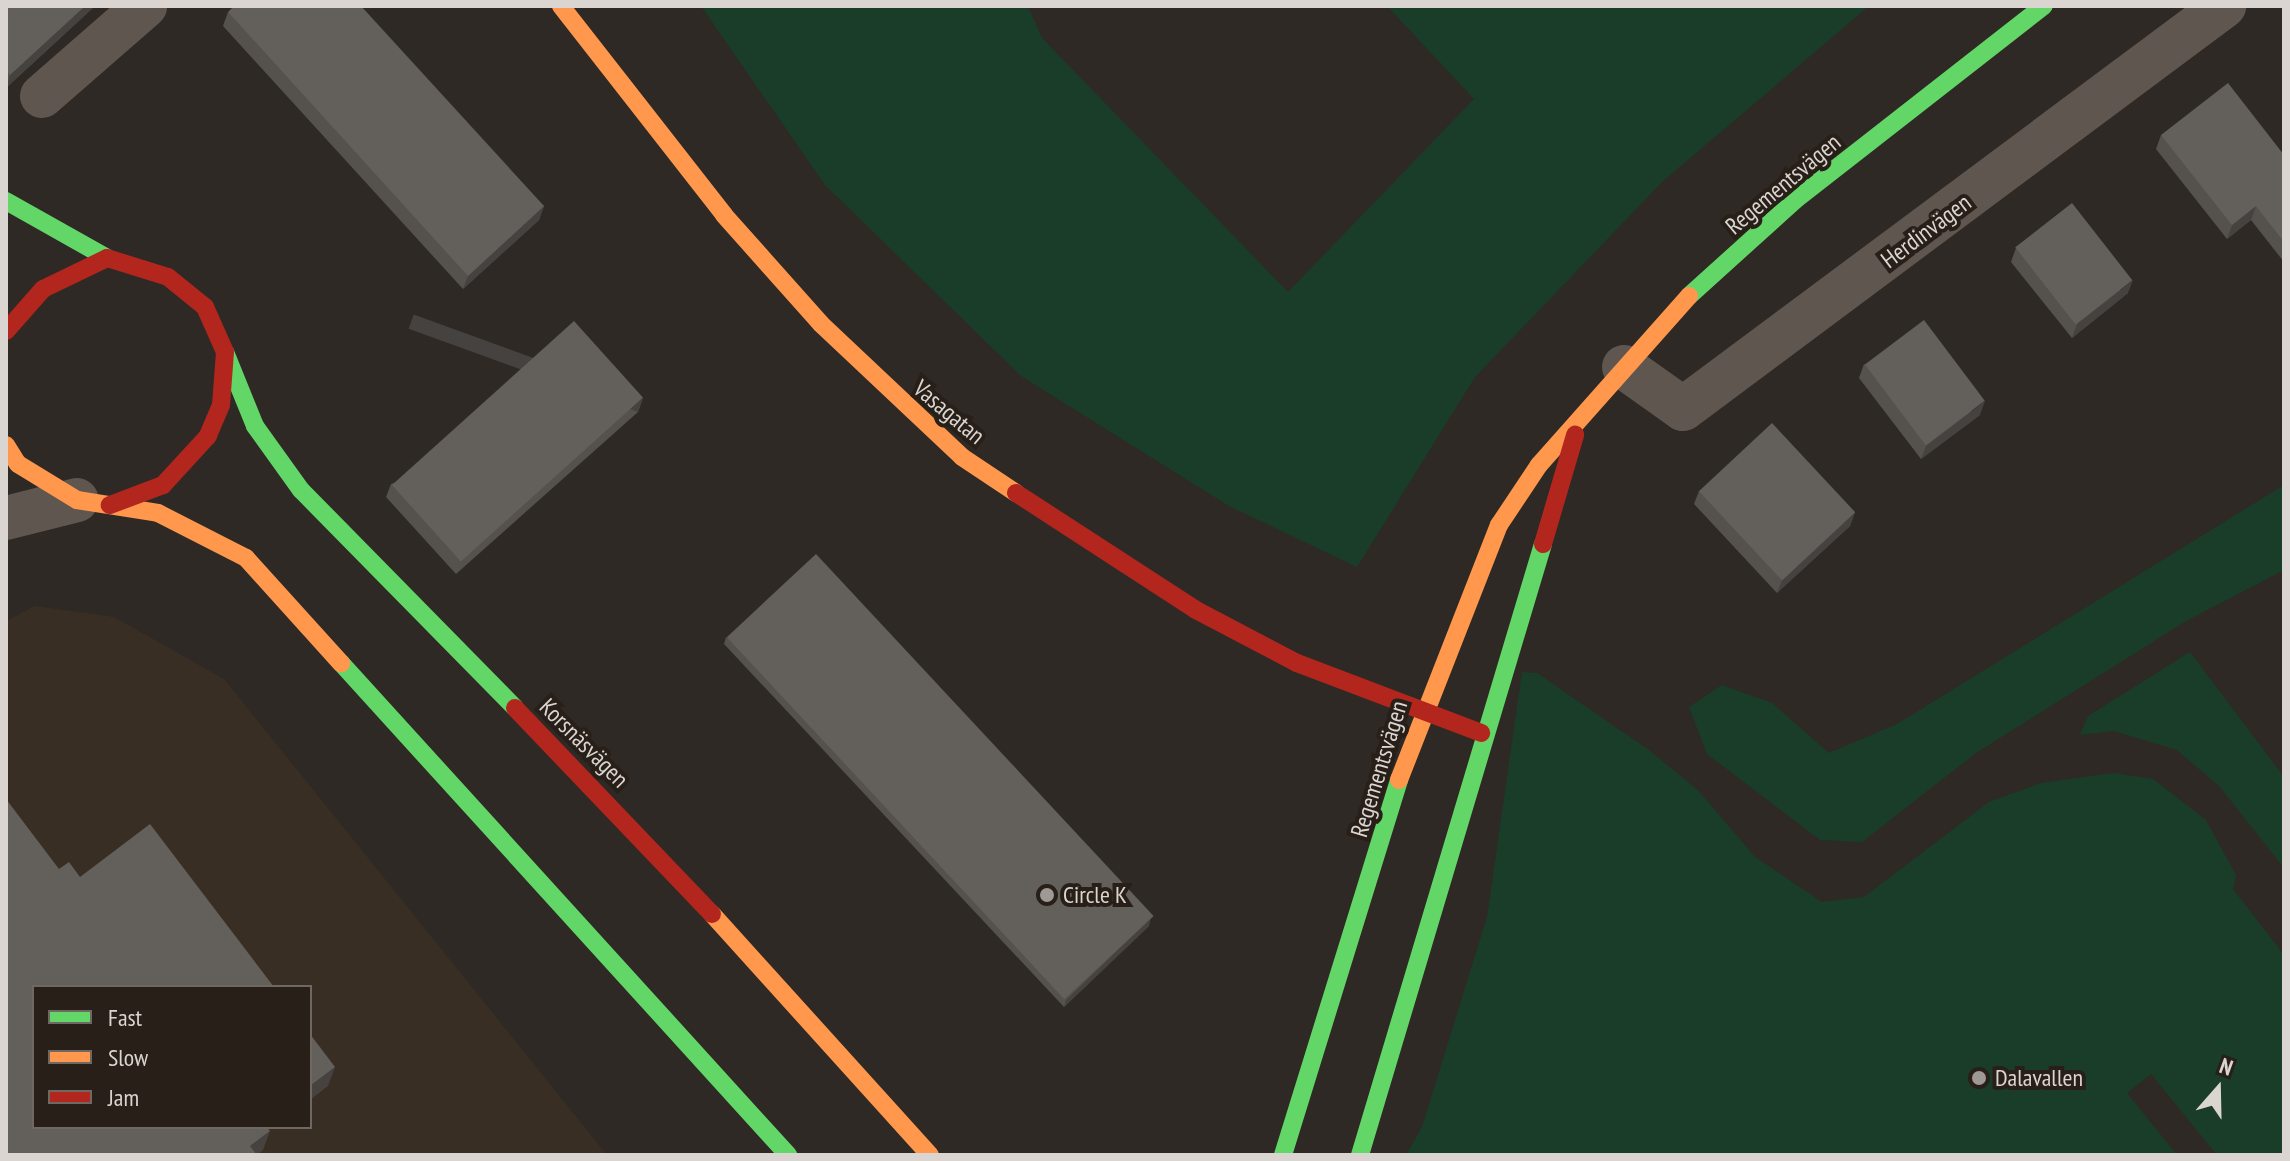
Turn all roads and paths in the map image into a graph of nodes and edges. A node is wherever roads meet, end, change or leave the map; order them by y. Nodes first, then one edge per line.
1 (145, 6) edge
2 (561, 6) edge
3 (2044, 6) edge
4 (2224, 6) edge
5 (42, 96) dead end
6 (6, 201) edge
7 (107, 258) junction
8 (6, 331) edge
9 (225, 352) junction
10 (1624, 367) junction
11 (1577, 425) junction
12 (6, 445) edge
13 (90, 504) junction
14 (6, 518) edge
15 (1420, 713) junction
16 (1481, 733) junction
17 (788, 1155) edge
18 (930, 1155) edge
19 (1283, 1155) edge
20 (1360, 1155) edge

1 - 5 street
2 - 15 street, Vasagatan
3 - 10 street, Regementsvägen
4 - 10 street, Herdinvägen
6 - 7 street
7 - 8 street
7 - 9 street, Korsnäsvägen
9 - 13 street
9 - 18 street, Korsnäsvägen
10 - 11 street, Regementsvägen
11 - 15 street, Regementsvägen
11 - 16 street, Regementsvägen
12 - 13 street
13 - 14 street
13 - 17 street
15 - 16 street, Vasagatan
15 - 19 street, Regementsvägen
16 - 20 street, Regementsvägen

